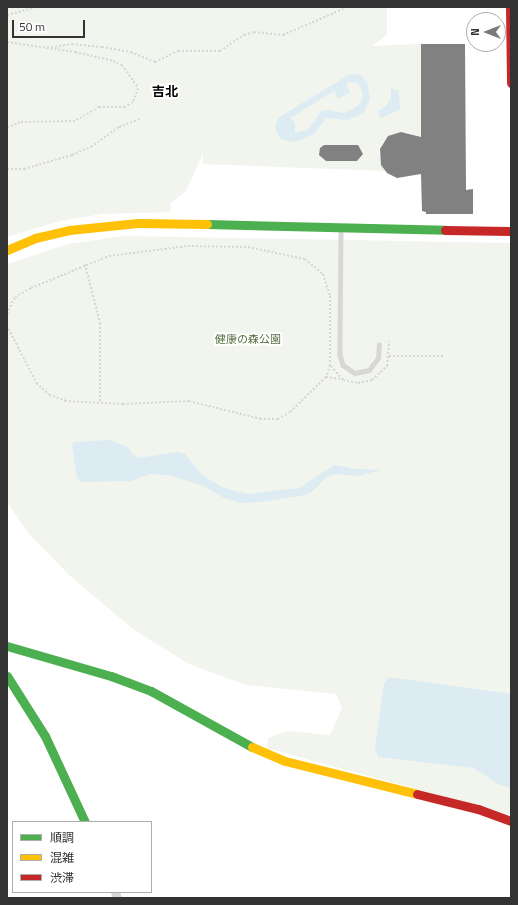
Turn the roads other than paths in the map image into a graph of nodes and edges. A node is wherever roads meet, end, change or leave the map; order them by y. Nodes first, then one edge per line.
1 (510, 7) edge
2 (511, 83) edge
3 (342, 227) junction
4 (511, 231) edge
5 (7, 250) edge
6 (379, 344) dead end
7 (7, 646) edge
8 (7, 676) edge
9 (86, 821) edge
10 (511, 821) edge

1 - 2 street
3 - 4 street
3 - 5 street
3 - 6 lane
7 - 10 street
8 - 9 street

